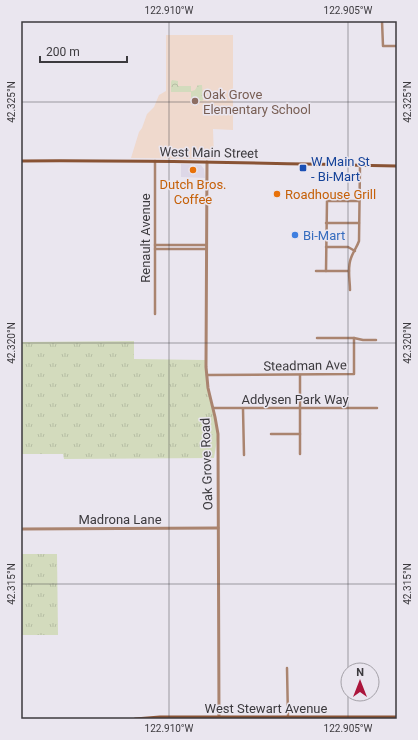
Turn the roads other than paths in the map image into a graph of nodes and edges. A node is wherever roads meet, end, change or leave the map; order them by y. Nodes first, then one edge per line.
1 (382, 21) edge
2 (397, 46) edge
3 (21, 161) edge
4 (154, 161) junction
5 (207, 162) junction
6 (360, 165) junction
7 (397, 166) edge
8 (359, 201) junction
9 (326, 223) junction
10 (359, 223) junction
11 (155, 245) junction
12 (206, 247) junction
13 (326, 247) junction
14 (155, 249) junction
15 (355, 251) junction
16 (316, 271) dead end
17 (326, 271) junction
18 (350, 271) junction
19 (350, 290) dead end
20 (155, 314) dead end
21 (317, 338) dead end
22 (354, 338) junction
23 (376, 340) dead end
24 (207, 375) junction
25 (300, 375) junction
26 (214, 408) junction
27 (377, 408) dead end
28 (243, 409) junction
29 (300, 409) junction
30 (271, 434) dead end
31 (300, 434) junction
32 (300, 454) dead end
33 (244, 455) dead end
34 (218, 528) junction
35 (21, 529) edge
36 (287, 668) dead end
37 (397, 717) edge
38 (219, 718) junction
39 (288, 718) junction
40 (380, 718) edge
41 (135, 719) edge

1 - 2 street
3 - 4 main road, West Main Street
4 - 5 main road, West Main Street
4 - 11 street, Renault Avenue
5 - 6 main road, West Main Street
5 - 12 street, Oak Grove Road
6 - 7 main road, West Main Street
6 - 8 street
8 - 9 street
8 - 10 street
9 - 10 street
9 - 13 street
10 - 15 street
11 - 12 street
11 - 14 street, Renault Avenue
12 - 14 street
12 - 24 street, Oak Grove Road
13 - 15 street
13 - 17 street
14 - 20 street, Renault Avenue
15 - 18 street
16 - 17 street
17 - 18 street
18 - 19 street
21 - 22 street, Steadman Ave
22 - 23 street
22 - 25 street, Steadman Ave
24 - 25 street, Steadman Ave
24 - 26 street, Oak Grove Road
25 - 29 street
26 - 28 street, Addysen Park Way
26 - 34 street, Oak Grove Road
27 - 29 street, Addysen Park Way
28 - 29 street, Addysen Park Way
28 - 33 street
29 - 31 street
30 - 31 street
31 - 32 street
34 - 35 street, Madrona Lane
34 - 38 street, Oak Grove Road
36 - 39 street
37 - 40 main road, West Stewart Avenue
38 - 39 main road, West Stewart Avenue
38 - 41 main road, West Stewart Avenue
39 - 40 main road, West Stewart Avenue

